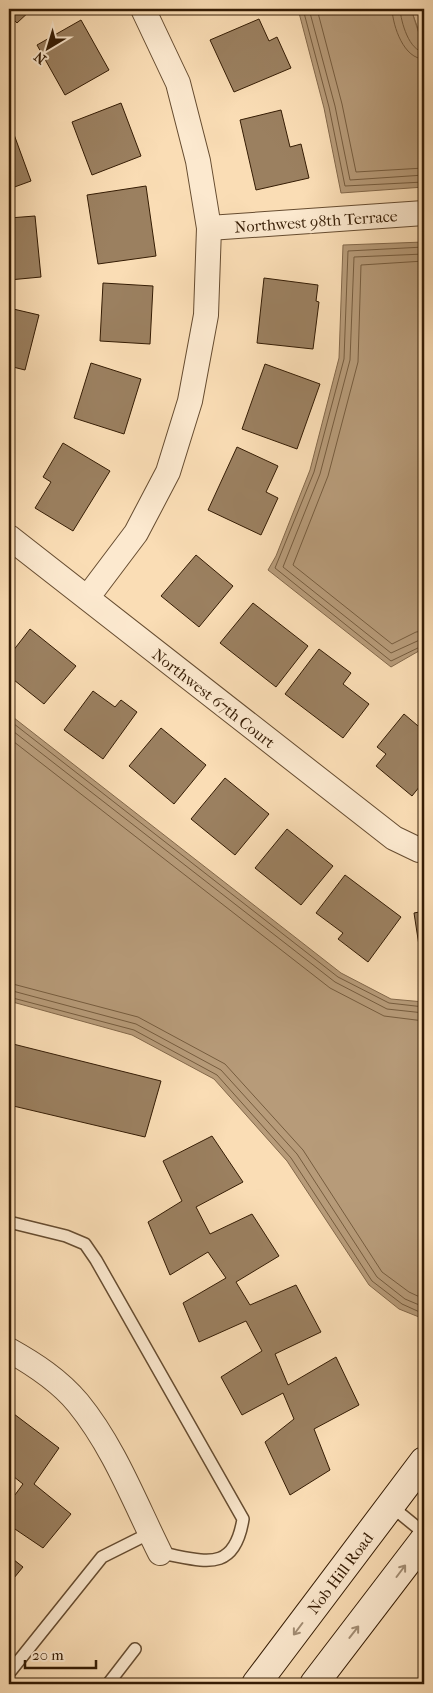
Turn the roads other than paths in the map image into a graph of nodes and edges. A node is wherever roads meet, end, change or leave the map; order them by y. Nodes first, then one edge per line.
1 (143, 9) edge
2 (424, 213) edge
3 (209, 228) junction
4 (9, 537) edge
5 (87, 598) junction
6 (424, 850) edge
7 (9, 1222) edge
8 (9, 1350) edge
9 (422, 1470) edge
10 (391, 1506) junction
11 (424, 1533) edge
12 (424, 1540) edge
13 (155, 1544) junction
14 (135, 1648) dead end
15 (9, 1673) edge
16 (108, 1684) edge
17 (256, 1684) edge
18 (314, 1684) edge

1 - 3 street
2 - 3 street, Northwest 98th Terrace
3 - 5 street
4 - 5 street, Northwest 67th Court
5 - 6 street, Northwest 67th Court
7 - 13 lane
8 - 13 street
9 - 10 main road, Nob Hill Road
10 - 11 lane
10 -> 17 main road, Nob Hill Road
18 -> 12 main road
13 - 15 lane
14 - 16 lane

